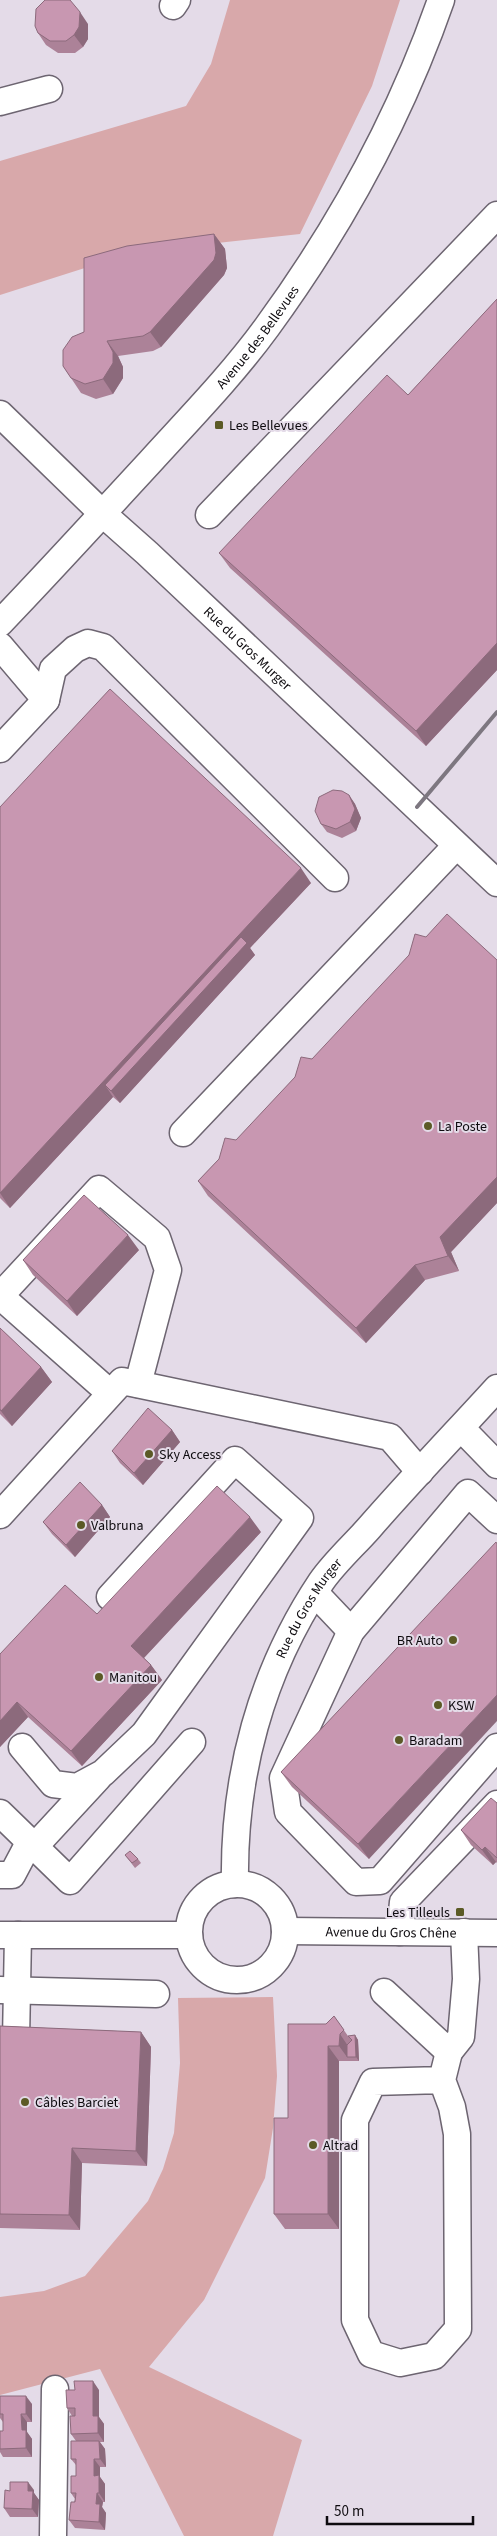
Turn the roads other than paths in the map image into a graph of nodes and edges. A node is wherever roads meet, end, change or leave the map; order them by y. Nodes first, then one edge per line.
1 (441, 0) edge
2 (49, 89) dead end
3 (0, 102) edge
4 (497, 215) edge
5 (0, 414) edge
6 (102, 514) junction
7 (209, 515) dead end
8 (0, 624) edge
9 (0, 646) edge
10 (46, 700) junction
11 (0, 749) edge
12 (456, 846) junction
13 (335, 878) dead end
14 (497, 883) edge
15 (183, 1133) dead end
16 (0, 1296) edge
17 (138, 1384) junction
18 (497, 1388) edge
19 (110, 1393) junction
20 (461, 1428) junction
21 (497, 1465) edge
22 (420, 1472) junction
23 (0, 1515) edge
24 (497, 1520) edge
25 (315, 1593) junction
26 (110, 1597) edge
27 (351, 1631) junction
28 (336, 1728) edge
29 (305, 1730) junction
30 (136, 1740) junction
31 (192, 1742) dead end
32 (497, 1747) edge
33 (22, 1748) dead end
34 (170, 1765) junction
35 (103, 1774) junction
36 (497, 1804) edge
37 (0, 1813) edge
38 (33, 1843) junction
39 (0, 1875) edge
40 (235, 1884) junction
41 (285, 1931) junction
42 (400, 1932) junction
43 (464, 1932) junction
44 (497, 1933) edge
45 (9, 1935) edge
46 (188, 1935) junction
47 (9, 1990) edge
48 (384, 1992) dead end
49 (156, 1994) dead end
50 (16, 2040) edge
51 (449, 2052) junction
52 (442, 2080) junction
53 (54, 2389) dead end
54 (53, 2536) edge

1 - 6 street, Avenue des Bellevues
2 - 3 street
4 - 7 street
5 - 6 street, Rue du Gros Murger
6 - 8 street, Avenue des Bellevues
6 - 12 street, Rue du Gros Murger
9 - 10 street
10 - 11 street
10 - 13 street
12 - 14 street, Rue du Gros Murger
12 - 15 street
16 - 17 street
16 - 19 street
17 - 19 street
17 - 22 street
18 - 20 street, Rue du Gros Murger
19 - 23 street
20 - 21 street
20 - 22 street, Rue du Gros Murger
22 - 25 street, Rue du Gros Murger
24 - 27 street
25 - 27 street
25 - 40 street, Rue du Gros Murger
26 - 30 street
27 - 29 street
28 - 29 street
29 - 32 street
30 - 34 street
30 - 35 street
31 - 34 street
33 - 35 street
34 - 38 street
35 - 38 street
36 - 42 street
37 - 38 street
38 - 39 street
40 - 41 street
40 - 46 street
41 - 42 street, Avenue du Gros Chêne
41 - 46 street
42 - 43 street, Avenue du Gros Chêne
43 - 44 street, Avenue du Gros Chêne
43 - 51 street
45 - 46 street
45 - 47 street
47 - 49 street
47 - 50 street
48 - 51 street
51 - 52 street
52 - 52 street
53 - 54 street

